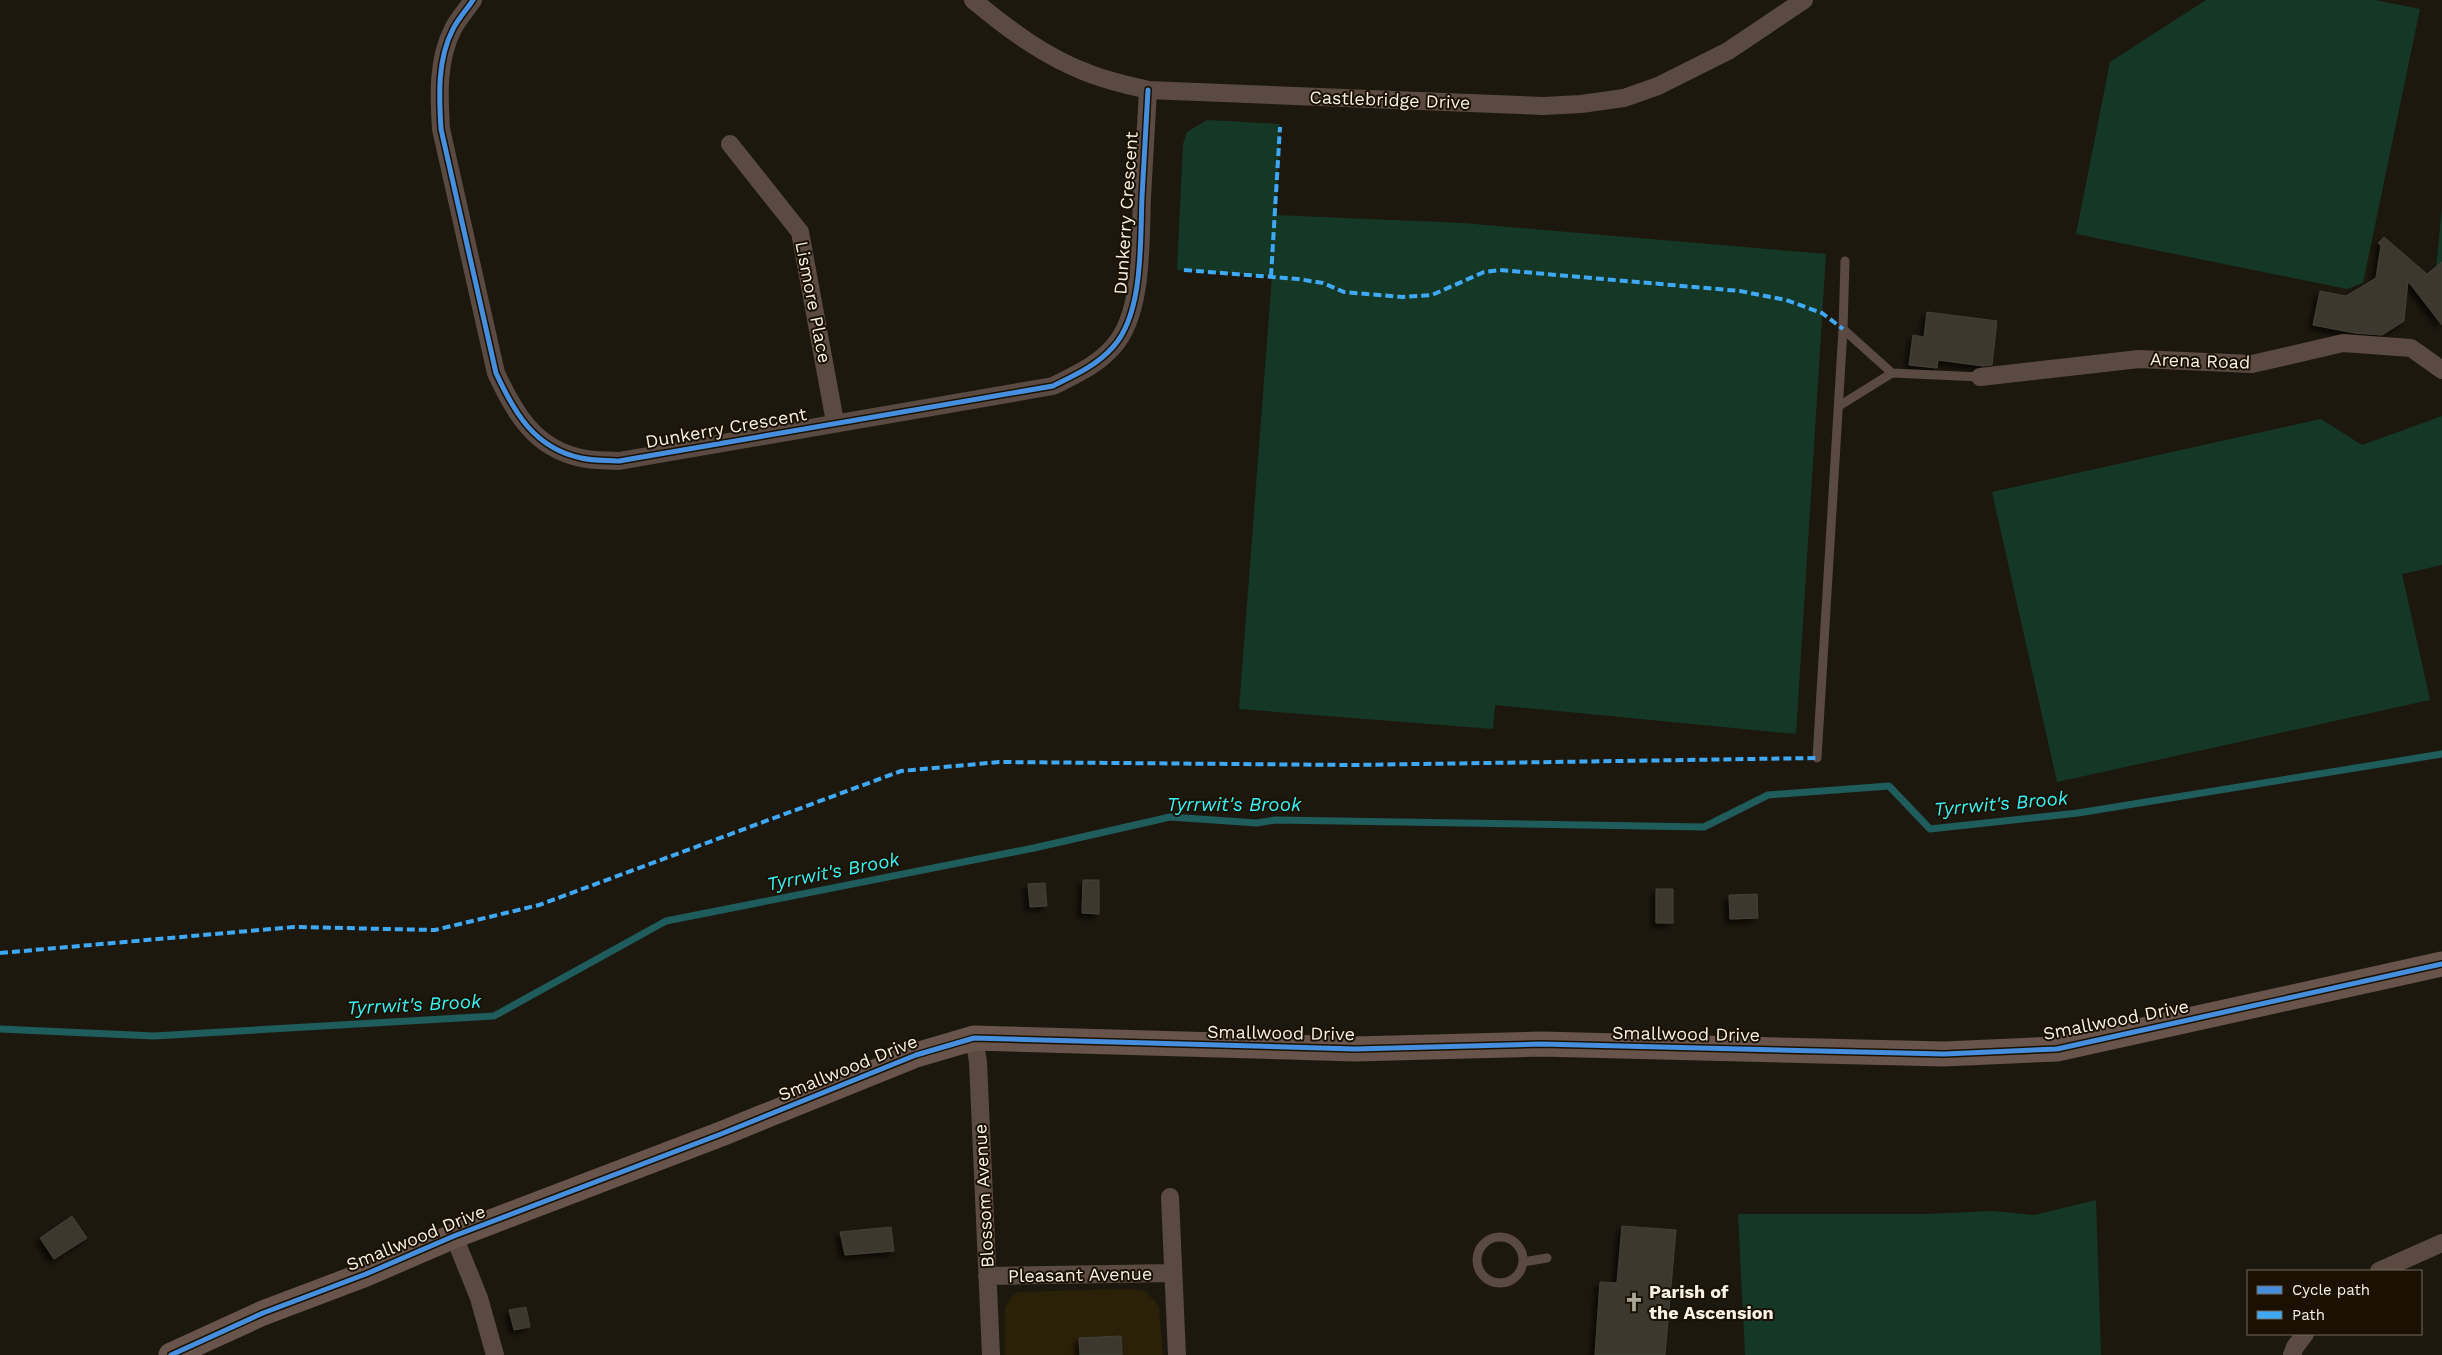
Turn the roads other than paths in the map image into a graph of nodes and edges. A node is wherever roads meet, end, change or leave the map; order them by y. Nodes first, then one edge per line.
1 (473, 0) edge
2 (974, 0) edge
3 (1804, 0) edge
4 (1148, 90) junction
5 (730, 144) dead end
6 (1845, 261) dead end
7 (1843, 329) junction
8 (2442, 370) edge
9 (1892, 373) junction
10 (1980, 377) joint
11 (1839, 406) junction
12 (835, 422) junction
13 (1817, 758) dead end
14 (2442, 964) edge
15 (974, 1038) junction
16 (1170, 1197) dead end
17 (454, 1236) junction
18 (2442, 1243) edge
19 (1547, 1258) dead end
20 (1523, 1262) junction
21 (2382, 1270) edge
22 (1173, 1274) junction
23 (987, 1276) junction
24 (2304, 1335) edge
25 (171, 1355) edge
26 (495, 1355) edge
27 (991, 1355) edge
28 (1177, 1355) edge
29 (2292, 1355) edge

1 - 12 street, Dunkerry Crescent
2 - 4 street, Castlebridge Drive
3 - 4 street, Castlebridge Drive
4 - 12 street, Dunkerry Crescent
5 - 12 street, Lismore Place
6 - 7 lane
7 - 9 lane
7 - 11 lane
8 - 10 street, Arena Road
9 - 10 lane
9 - 11 lane
11 - 13 lane
14 - 15 street, Smallwood Drive
15 - 17 street, Smallwood Drive
15 - 23 street, Blossom Avenue
16 - 22 street, Pleasant Avenue
17 - 25 street, Smallwood Drive
17 - 26 street
18 - 21 street
19 - 20 lane
20 - 20 lane
22 - 23 street, Pleasant Avenue
22 - 28 street, Pleasant Avenue
23 - 27 street, Blossom Avenue
24 - 29 street

